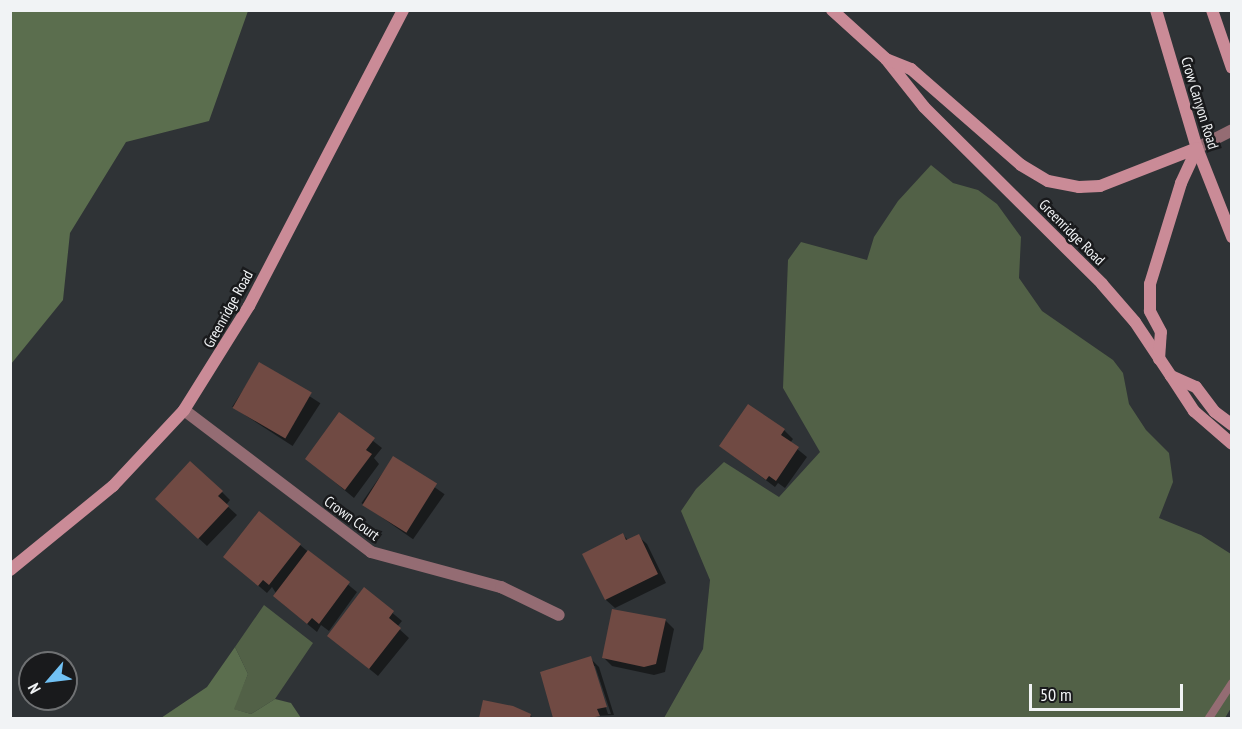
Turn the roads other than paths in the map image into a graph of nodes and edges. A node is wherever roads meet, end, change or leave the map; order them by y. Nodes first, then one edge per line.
1 (403, 10) edge
2 (832, 10) edge
3 (1212, 10) edge
4 (1156, 11) edge
5 (886, 59) junction
6 (1232, 68) edge
7 (1232, 130) edge
8 (1197, 148) junction
9 (1232, 237) edge
10 (1159, 358) junction
11 (1171, 376) junction
12 (184, 410) junction
13 (1232, 425) edge
14 (1232, 444) edge
15 (10, 570) edge
16 (559, 615) dead end
17 (1232, 683) edge
18 (1209, 718) edge

1 - 12 street, Greenridge Road
2 - 5 street, Greenridge Road
3 - 6 street
4 - 8 street, Crow Canyon Road
5 - 8 street, Greenridge Road
5 - 10 street, Greenridge Road
7 - 8 street
8 - 9 street, Crow Canyon Road
8 - 10 street
10 - 11 street, Greenridge Road
11 - 13 street
11 - 14 street, Greenridge Road
12 - 15 street, Greenridge Road
12 - 16 street, Crown Court
17 - 18 lane

